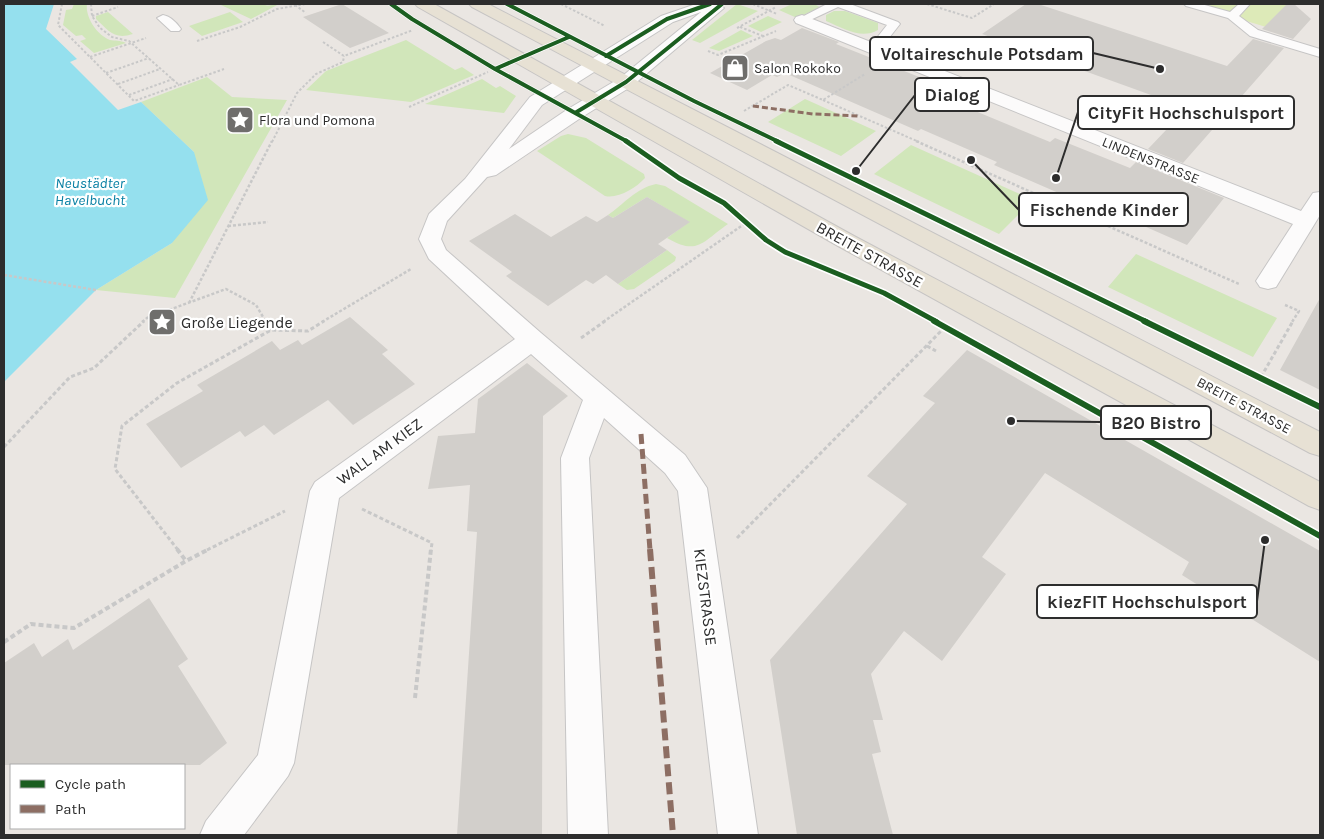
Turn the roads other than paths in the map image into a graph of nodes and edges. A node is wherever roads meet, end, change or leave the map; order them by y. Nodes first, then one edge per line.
1 (422, 4) edge
2 (477, 4) edge
3 (710, 4) edge
4 (722, 4) edge
5 (835, 4) edge
6 (840, 4) edge
7 (1190, 4) edge
8 (1245, 4) edge
9 (1232, 16) junction
10 (163, 18) dead end
11 (802, 20) joint
12 (175, 29) dead end
13 (874, 49) junction
14 (1320, 53) edge
15 (592, 64) junction
16 (626, 82) junction
17 (563, 83) junction
18 (595, 101) junction
19 (472, 183) junction
20 (1320, 198) edge
21 (1306, 221) junction
22 (1268, 281) dead end
23 (543, 349) junction
24 (598, 397) junction
25 (1320, 445) edge
26 (1320, 498) edge
27 (220, 835) edge
28 (588, 835) edge
29 (738, 835) edge

1 - 17 main road, BREITE STRASSE
2 - 15 main road, BREITE STRASSE
3 - 15 street
4 - 16 street
5 - 11 lane
6 - 13 lane
7 - 9 lane
8 - 9 lane
9 - 14 lane
10 - 12 lane
11 - 13 street, LINDENSTRASSE
13 - 21 street, LINDENSTRASSE
15 - 16 main road, BREITE STRASSE
15 - 17 street
16 - 18 street
16 - 25 main road, BREITE STRASSE
17 - 18 main road, BREITE STRASSE
17 - 19 street
18 - 19 street
18 - 26 main road, BREITE STRASSE
19 - 23 street
20 - 21 street
21 - 22 street
23 - 24 street, KIEZSTRASSE
23 - 27 street, WALL AM KIEZ
24 - 28 street
24 - 29 street, KIEZSTRASSE

